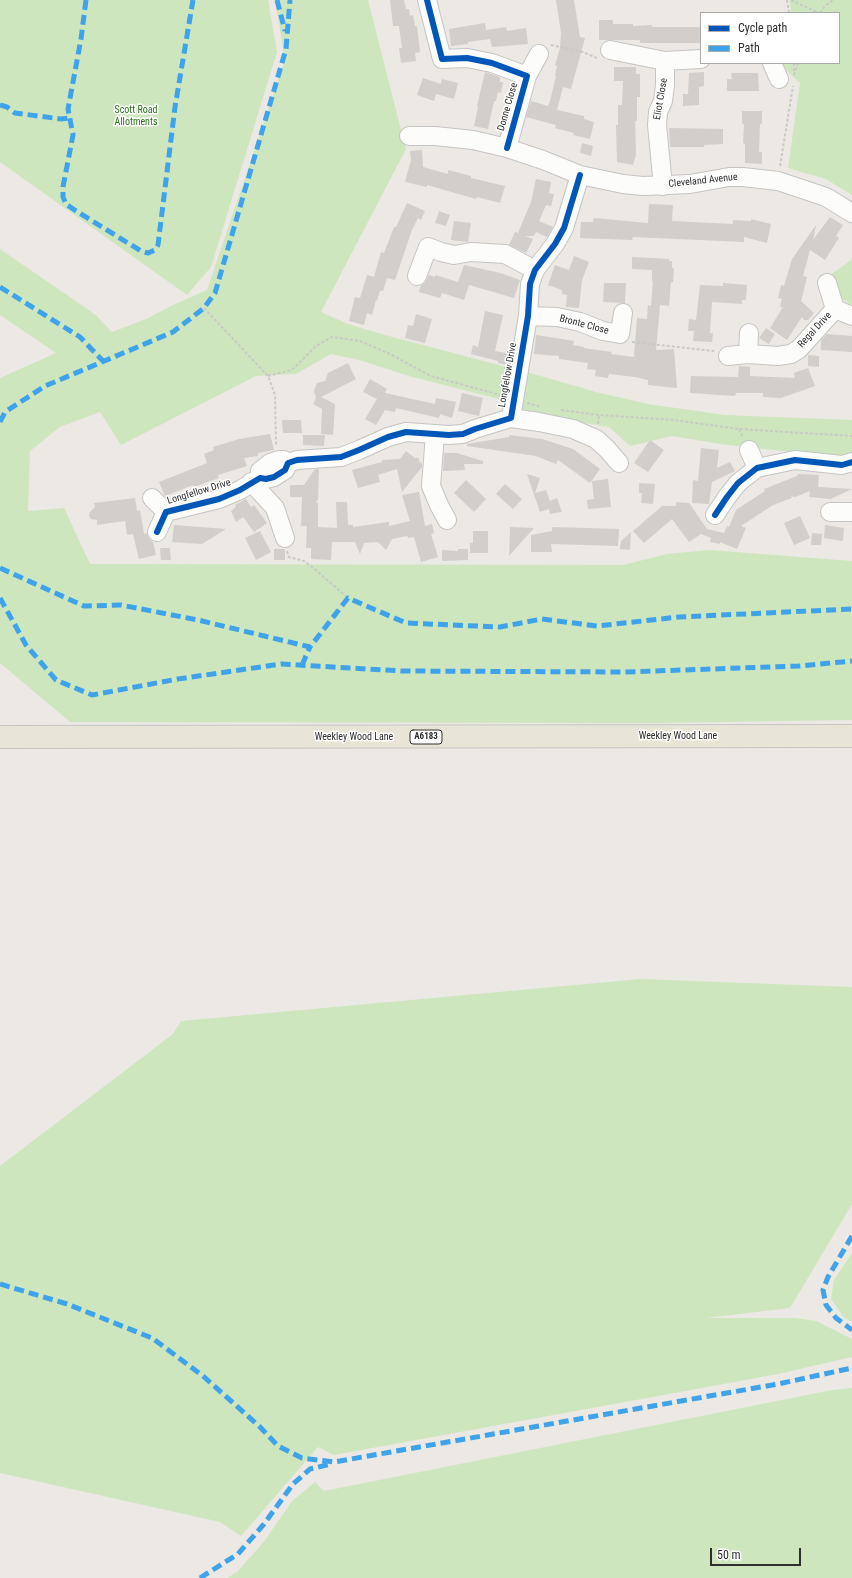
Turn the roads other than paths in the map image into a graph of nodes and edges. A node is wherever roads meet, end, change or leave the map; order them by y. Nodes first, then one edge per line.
1 (427, 0) edge
2 (545, 49) road end
3 (605, 55) road end
4 (700, 59) edge
5 (665, 61) junction
6 (527, 76) junction
7 (410, 136) dead end
8 (507, 148) junction
9 (580, 174) junction
10 (663, 186) junction
11 (852, 213) edge
12 (535, 270) junction
13 (417, 276) dead end
14 (827, 283) dead end
15 (836, 309) junction
16 (623, 313) dead end
17 (528, 316) junction
18 (852, 316) edge
19 (749, 333) dead end
20 (748, 354) junction
21 (728, 356) road end
22 (511, 418) junction
23 (435, 434) junction
24 (749, 450) dead end
25 (852, 462) edge
26 (619, 463) dead end
27 (758, 468) junction
28 (256, 480) junction
29 (152, 498) dead end
30 (166, 512) junction
31 (830, 512) dead end
32 (852, 512) edge
33 (715, 515) dead end
34 (447, 520) dead end
35 (157, 532) dead end
36 (285, 538) road end
37 (852, 736) edge
38 (0, 737) edge

1 - 6 street, Donne Close
2 - 6 street
3 - 5 street
4 - 5 street
5 - 10 street, Eliot Close
6 - 8 street, Donne Close
7 - 8 street, Cleveland Avenue
8 - 9 street, Cleveland Avenue
9 - 10 street, Cleveland Avenue
9 - 12 street, Longfellow Drive
10 - 11 street, Cleveland Avenue
12 - 13 street
12 - 17 street, Longfellow Drive
14 - 15 street, Regal Drive
15 - 18 street, Regal Drive
15 - 20 street, Regal Drive
16 - 17 street, Bronte Close
17 - 22 street, Longfellow Drive
19 - 20 street
20 - 21 street, Regal Drive
22 - 23 street, Longfellow Drive
22 - 26 street
23 - 28 street, Longfellow Drive
23 - 34 street
24 - 27 street
25 - 27 street
27 - 33 street
28 - 30 street, Longfellow Drive
28 - 36 street
29 - 30 street, Longfellow Drive
30 - 35 street, Longfellow Drive
31 - 32 street
37 - 38 main road, Weekley Wood Lane / A6183

